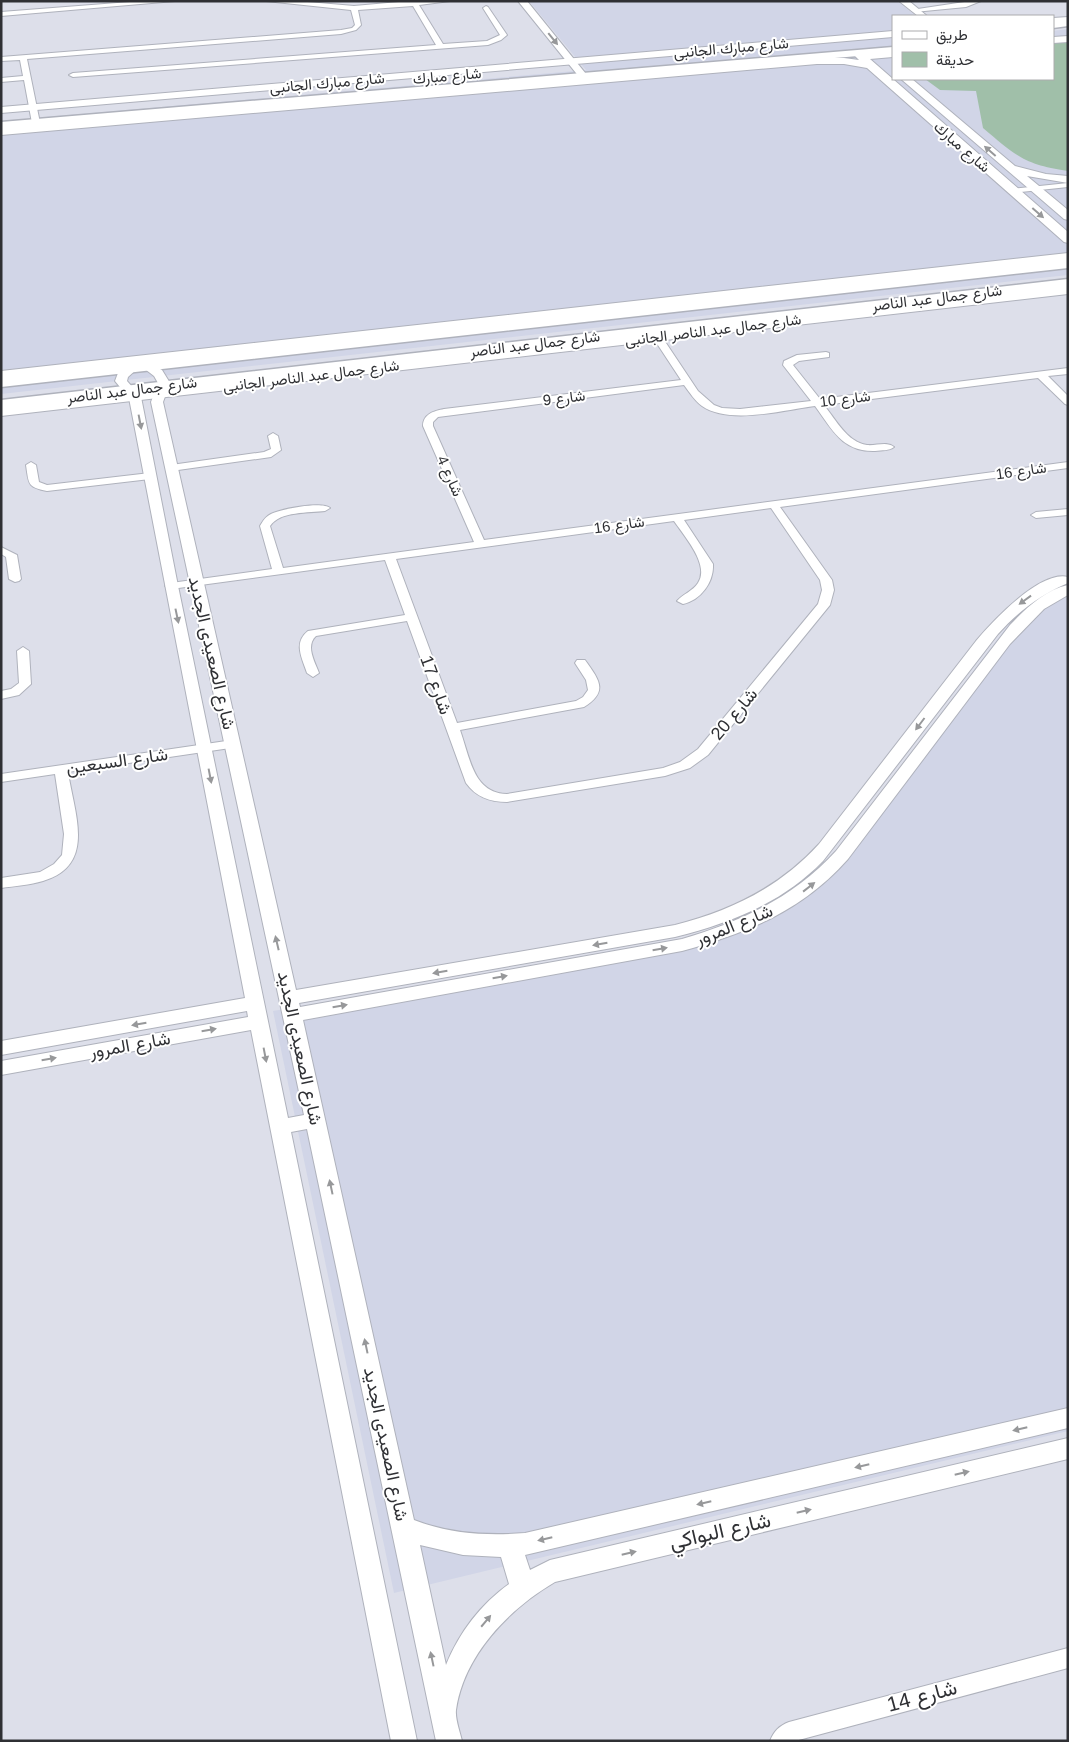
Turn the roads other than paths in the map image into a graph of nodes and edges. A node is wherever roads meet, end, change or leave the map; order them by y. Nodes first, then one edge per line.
1 (65, 1) edge
2 (172, 1) edge
3 (269, 1) edge
4 (446, 1) edge
5 (522, 1) edge
6 (978, 1) edge
7 (414, 2) edge
8 (354, 8) junction
9 (486, 8) dead end
10 (68, 9) junction
11 (907, 9) edge
12 (1, 14) edge
13 (921, 15) edge
14 (1054, 21) edge
15 (1068, 22) edge
16 (1054, 25) edge
17 (892, 34) edge
18 (1068, 37) edge
19 (1054, 38) edge
20 (892, 39) edge
21 (441, 47) junction
22 (892, 52) edge
23 (876, 54) junction
24 (181, 56) junction
25 (23, 57) junction
26 (862, 58) junction
27 (1, 59) edge
28 (585, 60) junction
29 (748, 62) junction
30 (573, 64) junction
31 (892, 66) edge
32 (735, 68) junction
33 (73, 75) dead end
34 (598, 75) junction
35 (583, 76) junction
36 (27, 78) junction
37 (1, 80) edge
38 (907, 80) edge
39 (404, 91) junction
40 (434, 94) junction
41 (930, 99) junction
42 (910, 101) junction
43 (261, 102) junction
44 (1, 110) edge
45 (958, 111) dead end
46 (945, 112) junction
47 (34, 114) junction
48 (1, 115) edge
49 (127, 115) junction
50 (106, 123) junction
51 (1, 126) edge
52 (1, 132) edge
53 (1005, 164) junction
54 (1068, 180) edge
55 (1068, 185) edge
56 (1068, 189) edge
57 (1037, 190) junction
58 (1015, 193) junction
59 (1068, 202) edge
60 (1068, 216) edge
61 (1063, 235) edge
62 (1068, 257) edge
63 (1038, 260) junction
64 (1068, 264) edge
65 (1068, 283) edge
66 (808, 288) junction
67 (1068, 290) edge
68 (657, 336) junction
69 (320, 343) junction
70 (826, 355) dead end
71 (140, 367) junction
72 (1068, 370) edge
73 (1040, 374) junction
74 (1, 375) edge
75 (1, 382) edge
76 (688, 382) junction
77 (162, 390) junction
78 (133, 393) junction
79 (1068, 402) edge
80 (817, 403) junction
81 (1, 404) edge
82 (1, 412) edge
83 (439, 413) joint
84 (273, 436) dead end
85 (889, 447) dead end
86 (31, 465) dead end
87 (1068, 465) edge
88 (171, 468) junction
89 (150, 476) junction
90 (773, 504) junction
91 (325, 508) dead end
92 (1068, 512) edge
93 (1036, 515) dead end
94 (677, 517) junction
95 (480, 544) junction
96 (1, 550) edge
97 (388, 556) junction
98 (278, 571) junction
99 (1068, 578) edge
100 (15, 580) dead end
101 (196, 582) junction
102 (171, 586) junction
103 (1068, 589) edge
104 (683, 601) dead end
105 (411, 617) junction
106 (23, 651) dead end
107 (581, 663) dead end
108 (972, 670) junction
109 (313, 673) dead end
110 (1, 695) edge
111 (452, 728) junction
112 (232, 744) junction
113 (204, 749) junction
114 (61, 770) junction
115 (1, 778) edge
116 (500, 798) joint
117 (852, 813) junction
118 (870, 820) junction
119 (1, 883) edge
120 (291, 1006) junction
121 (257, 1012) junction
122 (1, 1048) edge
123 (1, 1068) edge
124 (316, 1120) junction
125 (280, 1127) junction
126 (1068, 1418) edge
127 (1068, 1448) edge
128 (403, 1527) junction
129 (510, 1546) junction
130 (523, 1588) junction
131 (1068, 1658) edge
132 (443, 1711) junction
133 (404, 1741) edge
134 (449, 1741) edge
135 (780, 1741) edge

1 - 10 street
2 - 10 street
3 - 8 street
4 - 7 street
5 -> 30 street
6 - 11 street
7 - 8 street
7 - 21 street
8 - 24 street
9 - 21 street
10 - 12 street
11 - 13 street
14 - 15 main road
15 - 16 main road
17 - 28 main road, شارع مبارك الجانبى
18 - 19 main road
20 - 28 main road, شارع مبارك
21 - 24 street
22 - 23 main road, شارع مبارك
23 - 26 main road, شارع مبارك
23 - 31 main road
24 - 25 street
24 - 33 street
25 - 27 street
25 - 36 street
26 - 29 main road, شارع مبارك
26 - 32 main road, شارع مبارك الجانبى
26 - 42 main road, شارع مبارك
28 - 30 main road, شارع مبارك
28 - 34 street
29 - 32 main road
29 - 34 main road, شارع مبارك
30 - 35 street
30 - 43 main road, شارع مبارك
30 - 47 main road, شارع مبارك الجانبى
32 - 40 main road, شارع مبارك الجانبى
34 - 35 main road, شارع مبارك
35 - 39 main road, شارع مبارك
36 - 37 street
36 - 47 street
38 - 41 main road, شارع مبارك
39 - 40 main road
39 - 43 main road, شارع مبارك
40 - 43 main road, شارع مبارك الجانبى
41 - 42 main road
41 - 46 main road, شارع مبارك
42 - 58 main road, شارع مبارك
43 - 47 main road, شارع مبارك
43 - 49 main road, شارع مبارك
43 - 50 main road, شارع مبارك الجانبى
44 - 47 main road, شارع مبارك الجانبى
45 - 46 main road
53 -> 46 main road, شارع مبارك
47 - 48 main road, شارع مبارك
47 - 49 main road, شارع مبارك
47 - 51 main road, شارع مبارك
49 - 50 main road
50 - 52 main road, شارع مبارك الجانبى
53 - 54 main road
53 - 57 main road, شارع مبارك
55 - 57 street
56 - 57 street
57 - 58 street
57 - 60 main road, شارع مبارك
58 -> 61 main road, شارع مبارك
59 - 60 main road
61 - 63 main road
62 - 63 main road, شارع جمال عبد الناصر الجانبى
63 - 66 main road, شارع جمال عبد الناصر الجانبى
64 - 66 main road, شارع جمال عبد الناصر
65 - 77 main road, شارع جمال عبد الناصر
66 - 69 main road, شارع جمال عبد الناصر
67 - 68 main road, شارع جمال عبد الناصر الجانبى
68 - 76 street, شارع 10
68 - 77 main road, شارع جمال عبد الناصر الجانبى
69 - 71 main road, شارع جمال عبد الناصر
69 - 74 main road
70 - 80 street
71 - 75 main road, شارع جمال عبد الناصر
71 - 77 street
71 - 78 street, شارع الصعيدى الجديد
72 - 73 street, شارع 10
73 - 79 street
73 - 80 street, شارع 10
76 - 80 street, شارع 10
76 - 83 street, شارع 9
77 - 78 main road, شارع جمال عبد الناصر
77 - 88 street, شارع الصعيدى الجديد
78 - 81 main road, شارع جمال عبد الناصر
78 - 82 main road
78 -> 89 street, شارع الصعيدى الجديد
80 - 85 street
83 - 95 street, شارع 4
84 - 88 street
86 - 89 street
87 - 90 street, شارع 16
88 - 101 street, شارع الصعيدى الجديد
89 - 102 street, شارع الصعيدى الجديد
90 - 94 street, شارع 16
90 - 116 street, شارع 20
91 - 98 street
92 - 93 street
94 - 95 street, شارع 16
94 - 104 street
95 - 97 street, شارع 16
96 - 100 street
97 - 98 street, شارع 16
97 - 105 street, شارع 17
98 - 101 street, شارع 16
99 -> 108 street, شارع المرور
101 - 102 street, شارع 16
101 - 112 street, شارع الصعيدى الجديد
102 -> 113 street, شارع الصعيدى الجديد
103 - 108 street, شارع المرور
105 - 109 street
105 - 111 street, شارع 17
106 - 110 street
107 - 111 street
108 -> 117 street, شارع المرور
108 - 118 street, شارع المرور
111 - 116 street, شارع 17
112 - 113 street, شارع السبعين
120 -> 112 street, شارع الصعيدى الجديد
113 - 114 street, شارع السبعين
113 -> 121 street, شارع الصعيدى الجديد
114 - 115 street, شارع السبعين
114 - 119 street
117 - 118 street
117 -> 120 street, شارع المرور
120 -> 118 street, شارع المرور
120 - 124 street, شارع الصعيدى الجديد
121 -> 122 street, شارع المرور
123 -> 121 street, شارع المرور
121 -> 125 street, شارع الصعيدى الجديد
124 - 125 street
128 -> 124 street, شارع الصعيدى الجديد
125 - 133 street, شارع الصعيدى الجديد
126 -> 129 street, شارع البواكي
130 -> 127 street, شارع البواكي
128 - 129 street, شارع البواكي
132 -> 128 street, شارع الصعيدى الجديد
129 - 130 street
132 -> 130 street, شارع البواكي
131 - 135 street, شارع 14
132 - 134 street, شارع الصعيدى الجديد

